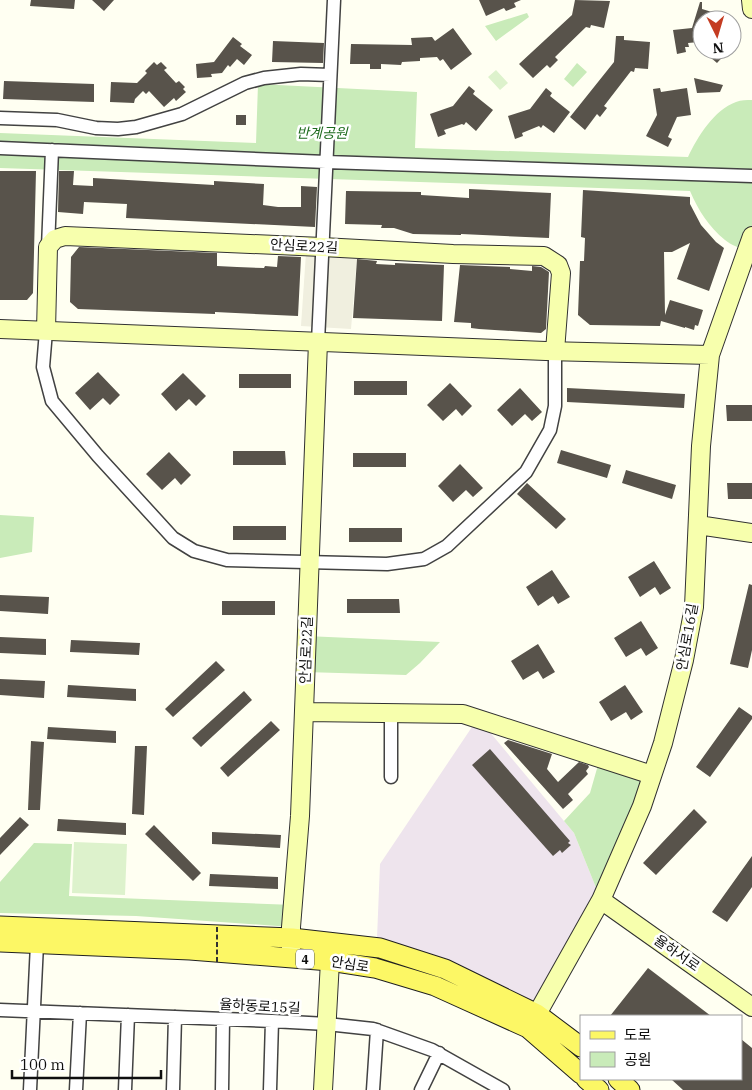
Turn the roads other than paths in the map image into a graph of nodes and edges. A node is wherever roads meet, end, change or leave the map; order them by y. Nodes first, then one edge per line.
1 (334, 0) edge
2 (750, 0) edge
3 (752, 9) edge
4 (330, 75) junction
5 (0, 118) edge
6 (0, 148) edge
7 (52, 150) junction
8 (326, 162) junction
9 (752, 176) edge
10 (752, 236) edge
11 (322, 246) junction
12 (48, 247) junction
13 (0, 329) edge
14 (46, 331) junction
15 (318, 342) junction
16 (555, 351) junction
17 (710, 356) junction
18 (698, 525) junction
19 (752, 533) edge
20 (309, 562) junction
21 (304, 712) junction
22 (391, 713) junction
23 (652, 775) junction
24 (391, 777) dead end
25 (601, 900) junction
26 (0, 926) edge
27 (292, 938) junction
28 (0, 942) edge
29 (37, 944) junction
30 (291, 958) junction
31 (330, 961) junction
32 (752, 1007) edge
33 (0, 1010) edge
34 (33, 1012) junction
35 (80, 1014) junction
36 (536, 1014) junction
37 (128, 1015) junction
38 (175, 1017) junction
39 (223, 1019) junction
40 (272, 1021) junction
41 (327, 1024) junction
42 (377, 1030) junction
43 (580, 1047) edge
44 (439, 1053) junction
45 (580, 1073) edge
46 (587, 1080) edge
47 (619, 1080) edge
48 (484, 1085) edge
49 (30, 1090) edge
50 (76, 1090) edge
51 (125, 1090) edge
52 (173, 1090) edge
53 (222, 1090) edge
54 (270, 1090) edge
55 (323, 1090) edge
56 (373, 1090) edge
57 (421, 1090) edge
58 (503, 1090) edge
59 (599, 1090) edge
60 (630, 1090) edge

1 - 4 street
2 - 3 street
4 - 5 street
4 - 8 street
6 - 7 street
7 - 8 street
7 - 12 street
8 - 9 street
8 - 11 street
10 - 17 street, 안심로16길
11 - 12 street, 안심로22길
11 - 15 street
11 - 16 street, 안심로22길
12 - 14 street
13 - 14 street
14 - 15 street
14 - 20 street
15 - 16 street
15 - 20 street, 안심로22길
16 - 17 street
16 - 20 street
17 - 18 street, 안심로16길
18 - 19 street
18 - 23 street, 안심로16길
20 - 21 street, 안심로22길
21 - 22 street
21 - 27 street, 안심로22길
22 - 23 street
22 - 24 street
23 - 25 street, 안심로16길
25 - 32 street, 율하서로
25 - 36 street, 안심로16길
26 - 27 main road, 안심로 / 4
27 - 30 street, 안심로22길
27 - 36 main road, 안심로 / 4
28 - 29 main road, 안심로 / 4
29 - 30 main road, 안심로 / 4
29 - 34 street
30 - 31 main road, 안심로 / 4
31 - 41 street
31 - 45 main road, 안심로 / 4
33 - 34 street, 율하동로15길
34 - 35 street, 율하동로15길
34 - 49 street
35 - 37 street, 율하동로15길
35 - 50 street
36 - 43 main road, 안심로 / 4
37 - 38 street, 율하동로15길
37 - 51 street
38 - 39 street, 율하동로15길
38 - 52 street
39 - 40 street, 율하동로15길
39 - 53 street
40 - 41 street, 율하동로15길
40 - 54 street
41 - 42 street, 율하동로15길
41 - 55 street
42 - 44 street, 율하동로15길
42 - 56 street
44 - 48 street, 율하동로15길
44 - 57 street
46 - 59 main road
47 - 60 main road
48 - 58 street, 율하동로15길

